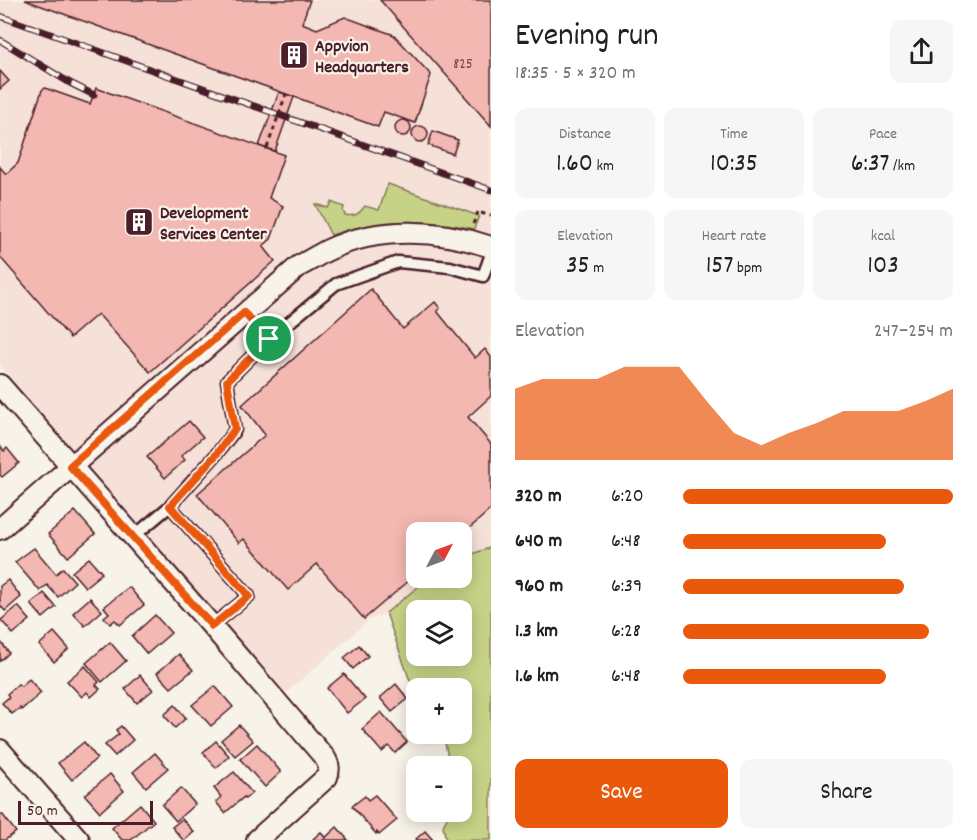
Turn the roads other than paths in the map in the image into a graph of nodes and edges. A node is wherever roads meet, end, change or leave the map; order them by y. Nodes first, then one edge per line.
1 (491, 247) edge
2 (491, 254) edge
3 (487, 279) edge
4 (244, 313) junction
5 (269, 339) junction
6 (0, 385) edge
7 (70, 466) junction
8 (170, 506) junction
9 (0, 529) edge
10 (133, 537) junction
11 (212, 626) junction
12 (0, 750) edge
13 (80, 840) edge
14 (257, 840) edge

1 - 4 street
2 - 3 lane
3 - 5 lane
4 - 5 lane
4 - 7 street
5 - 8 lane
6 - 7 street
7 - 9 street
7 - 10 street
8 - 10 lane
8 - 11 lane
10 - 11 street
11 - 14 street
12 - 13 street

